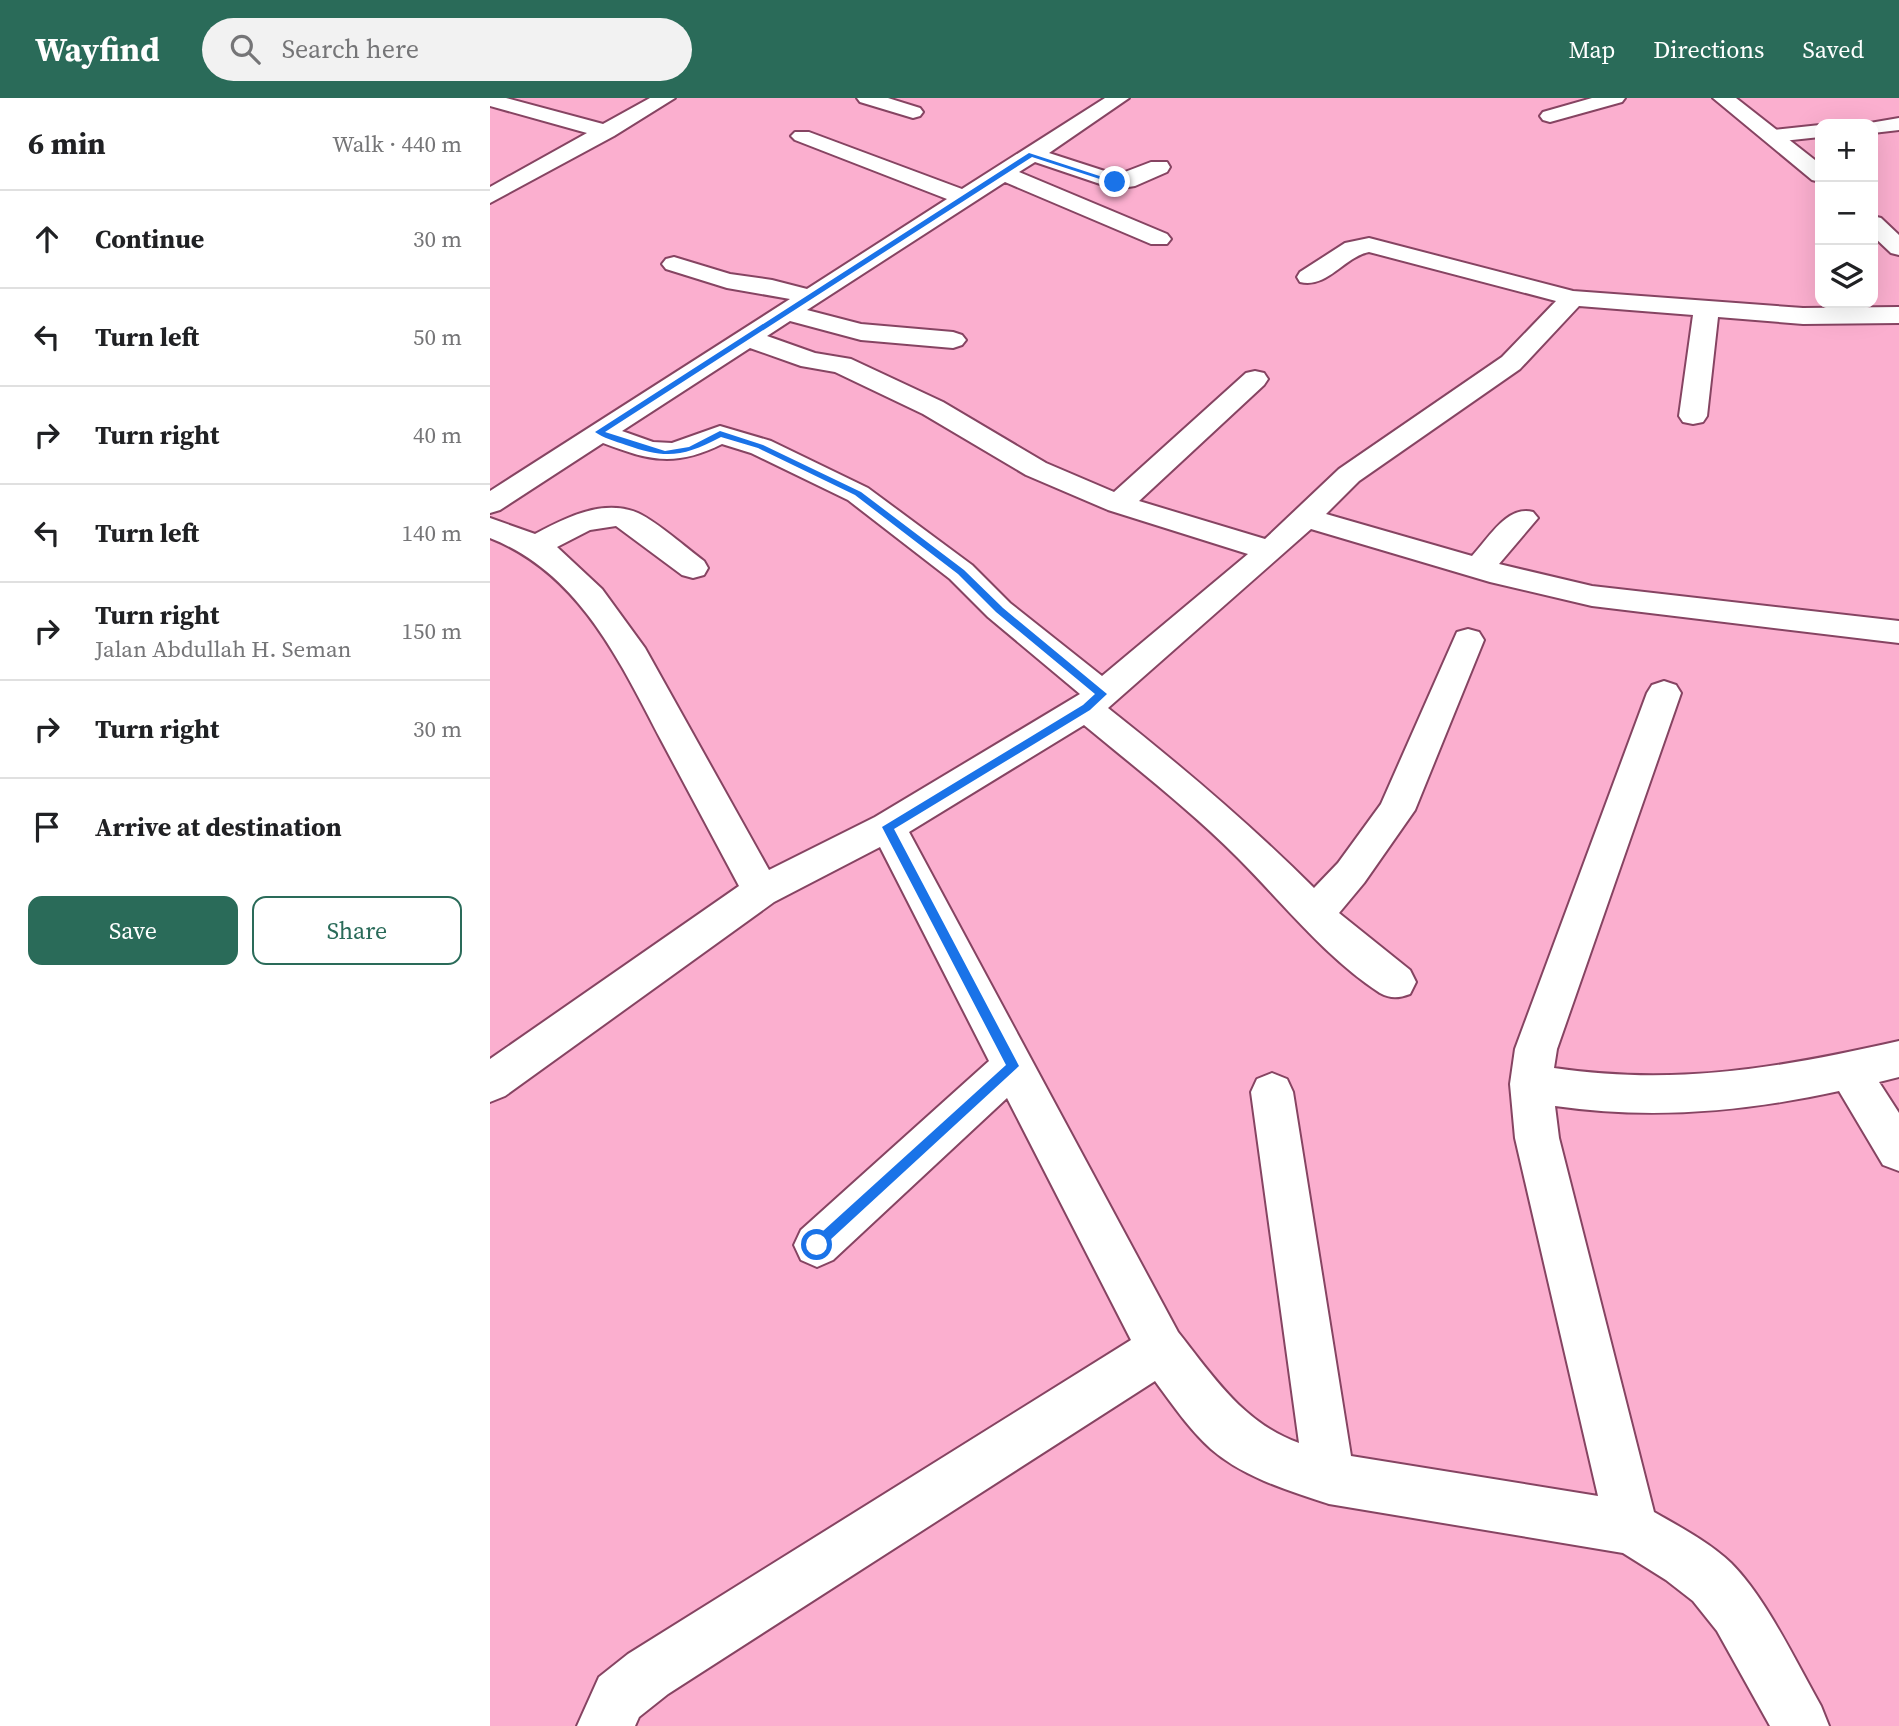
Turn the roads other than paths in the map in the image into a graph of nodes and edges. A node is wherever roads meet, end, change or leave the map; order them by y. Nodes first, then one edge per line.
1 (665, 98) edge
2 (867, 98) edge
3 (1119, 98) edge
4 (1615, 98) edge
5 (1723, 98) edge
6 (490, 100) edge
7 (913, 112) dead end
8 (1550, 116) dead end
9 (1899, 124) edge
10 (1878, 126) edge
11 (1815, 132) edge
12 (802, 136) dead end
13 (1774, 136) junction
14 (598, 137) junction
15 (621, 150) dead end
16 (1032, 155) junction
17 (1159, 167) dead end
18 (1815, 171) edge
19 (1003, 173) junction
20 (490, 196) edge
21 (964, 198) junction
22 (1878, 228) edge
23 (1159, 239) dead end
24 (1899, 248) edge
25 (674, 264) dead end
26 (1309, 277) dead end
27 (811, 297) junction
28 (1573, 298) junction
29 (1706, 310) junction
30 (787, 313) junction
31 (1899, 315) edge
32 (747, 338) junction
33 (953, 340) dead end
34 (1255, 379) dead end
35 (1693, 416) dead end
36 (599, 432) junction
37 (1118, 504) junction
38 (490, 505) edge
39 (1307, 518) junction
40 (1523, 518) dead end
41 (490, 527) edge
42 (534, 546) junction
43 (1271, 550) junction
44 (693, 568) dead end
45 (1479, 568) junction
46 (1899, 632) edge
47 (1468, 640) dead end
48 (1664, 692) dead end
49 (1094, 701) junction
50 (888, 827) junction
51 (761, 891) junction
52 (1315, 913) junction
53 (1396, 982) dead end
54 (1899, 1059) edge
55 (1013, 1066) junction
56 (1849, 1071) junction
57 (490, 1083) edge
58 (1531, 1084) junction
59 (1272, 1092) dead end
60 (1899, 1151) edge
61 (817, 1245) dead end
62 (1161, 1349) junction
63 (1329, 1478) junction
64 (1632, 1528) junction
65 (605, 1726) edge
66 (1801, 1726) edge

1 - 14 street
2 - 7 street
3 - 16 street
4 - 8 street
5 - 13 street
6 - 14 street
9 - 10 street
11 - 13 street
12 - 21 street
13 - 18 street
14 - 15 street
14 - 20 street
16 - 17 street
16 - 19 street
19 - 21 street
19 - 23 street
21 - 27 street
22 - 24 street
25 - 27 street
26 - 28 street
27 - 30 street
28 - 29 street
28 - 39 street
29 - 31 street
29 - 35 street
30 - 32 street
30 - 33 street
32 - 36 street
32 - 37 street
34 - 37 street
36 - 38 street
36 - 49 street
37 - 43 street
39 - 43 street
39 - 45 street
40 - 45 street
41 - 42 street
42 - 44 street
42 - 51 street
43 - 49 street
45 - 46 street
47 - 52 street
48 - 58 street
49 - 50 street
49 - 52 street
50 - 51 street
50 - 55 street
51 - 57 street
52 - 53 street
54 - 56 street
55 - 61 street
55 - 62 street
56 - 58 street
56 - 60 street
58 - 64 street
59 - 63 street
62 - 63 street
62 - 65 street
63 - 64 street
64 - 66 street

